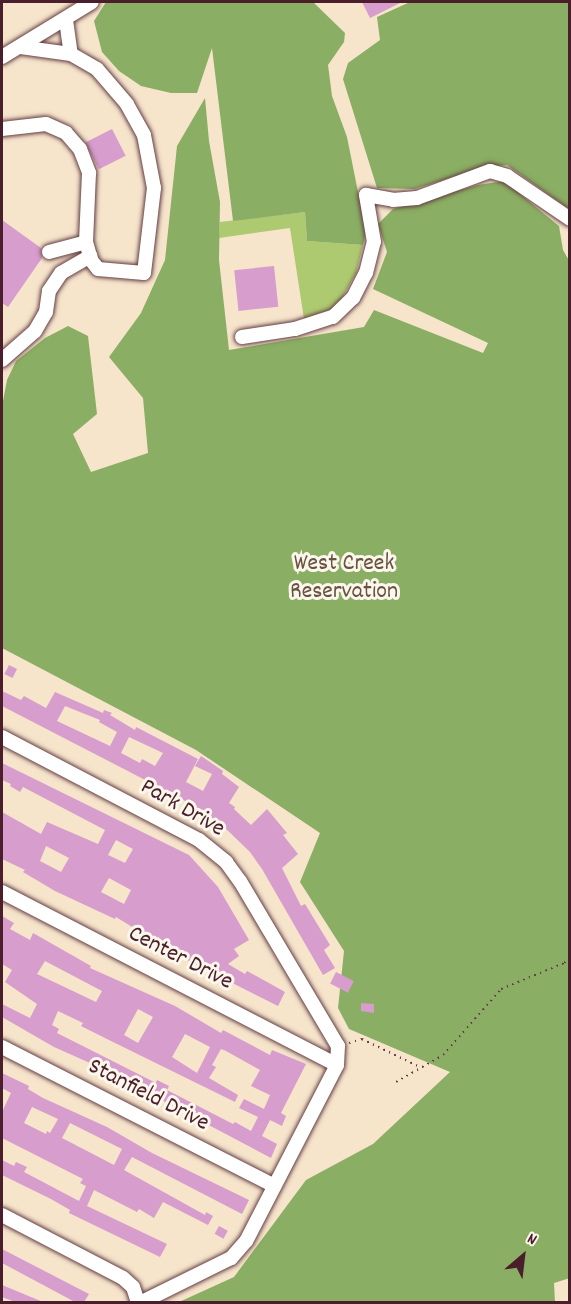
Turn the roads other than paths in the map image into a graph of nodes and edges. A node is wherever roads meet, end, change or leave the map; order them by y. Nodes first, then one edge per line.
1 (92, 2) edge
2 (66, 20) junction
3 (20, 47) junction
4 (71, 54) junction
5 (2, 57) edge
6 (2, 129) edge
7 (570, 219) edge
8 (88, 249) junction
9 (49, 252) dead end
10 (242, 337) dead end
11 (2, 360) edge
12 (2, 737) edge
13 (2, 892) edge
14 (2, 1047) edge
15 (337, 1065) junction
16 (275, 1186) junction
17 (2, 1215) edge
18 (140, 1302) edge

1 - 2 street
2 - 3 street
2 - 4 street
3 - 4 street
3 - 5 street
4 - 8 street
6 - 8 street
7 - 10 street
8 - 9 street
8 - 11 street
12 - 15 street, Park Drive
13 - 15 street, Center Drive
14 - 16 street, Stanfield Drive
15 - 16 street
16 - 18 street
17 - 18 street

